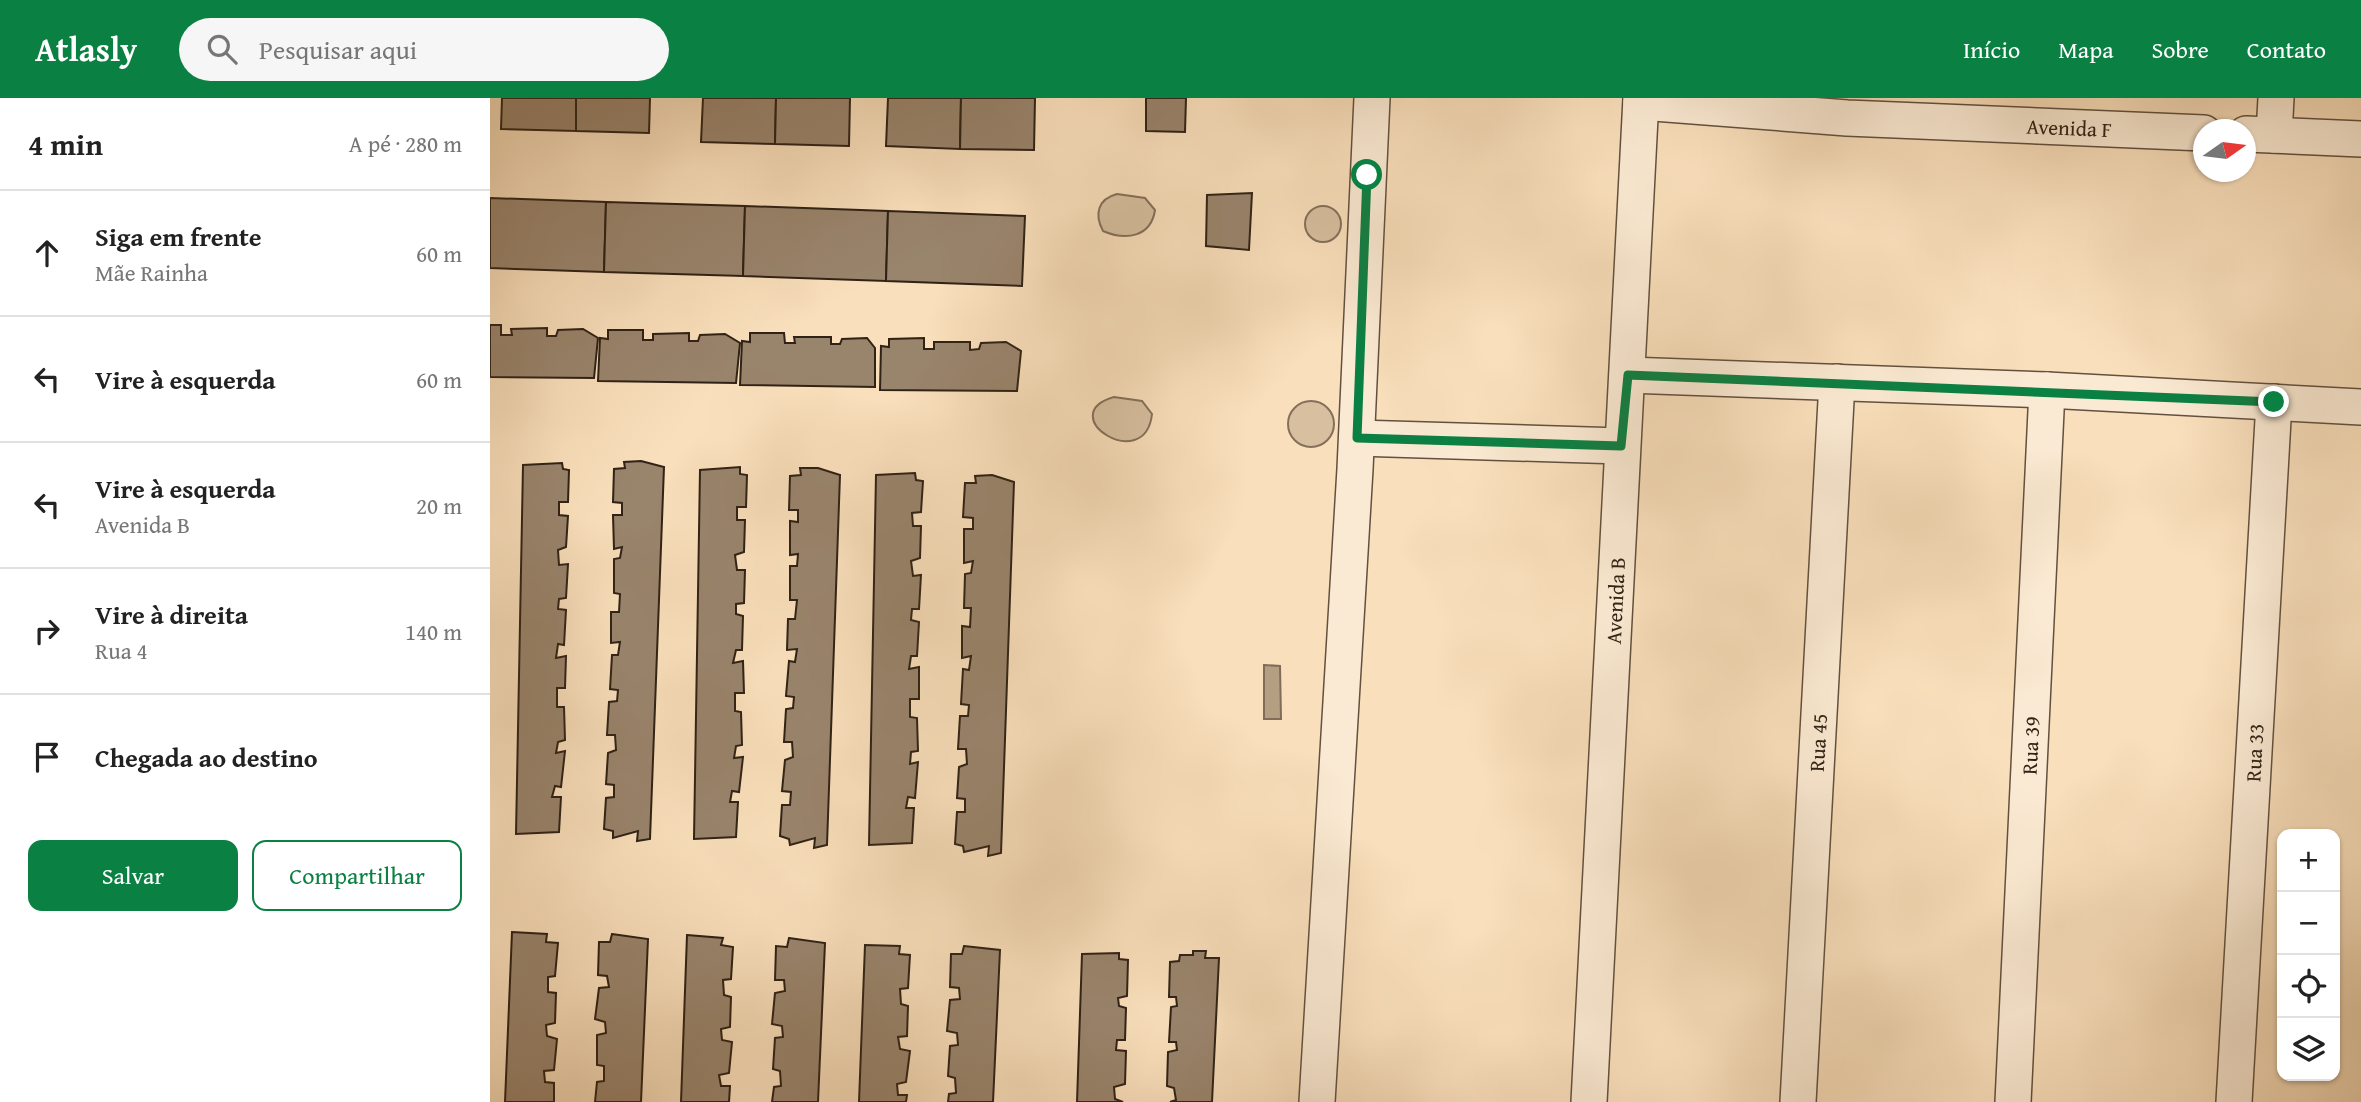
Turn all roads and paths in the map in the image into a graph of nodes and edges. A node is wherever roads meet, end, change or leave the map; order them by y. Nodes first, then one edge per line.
1 (1372, 98) edge
2 (2276, 98) edge
3 (1641, 100) edge
4 (1847, 108) edge
5 (2062, 113) edge
6 (2193, 132) edge
7 (2260, 135) edge
8 (2361, 139) edge
9 (1628, 375) junction
10 (1837, 382) junction
11 (2047, 390) junction
12 (2274, 402) junction
13 (2361, 407) edge
14 (1357, 438) junction
15 (1621, 446) junction
16 (1317, 1102) edge
17 (1589, 1102) edge
18 (1798, 1102) edge
19 (2012, 1102) edge
20 (2234, 1102) edge

1 - 14 street
2 - 7 street
3 - 4 street, Avenida F
3 - 9 street, Avenida B
4 - 5 street, Avenida F
5 - 6 street, Avenida F
7 - 8 street
9 - 10 street
9 - 15 street, Avenida B
10 - 11 street
10 - 18 street, Rua 45
11 - 12 street
11 - 19 street, Rua 39
12 - 13 street
12 - 20 street, Rua 33
14 - 15 street
14 - 16 street
15 - 17 street, Avenida B

